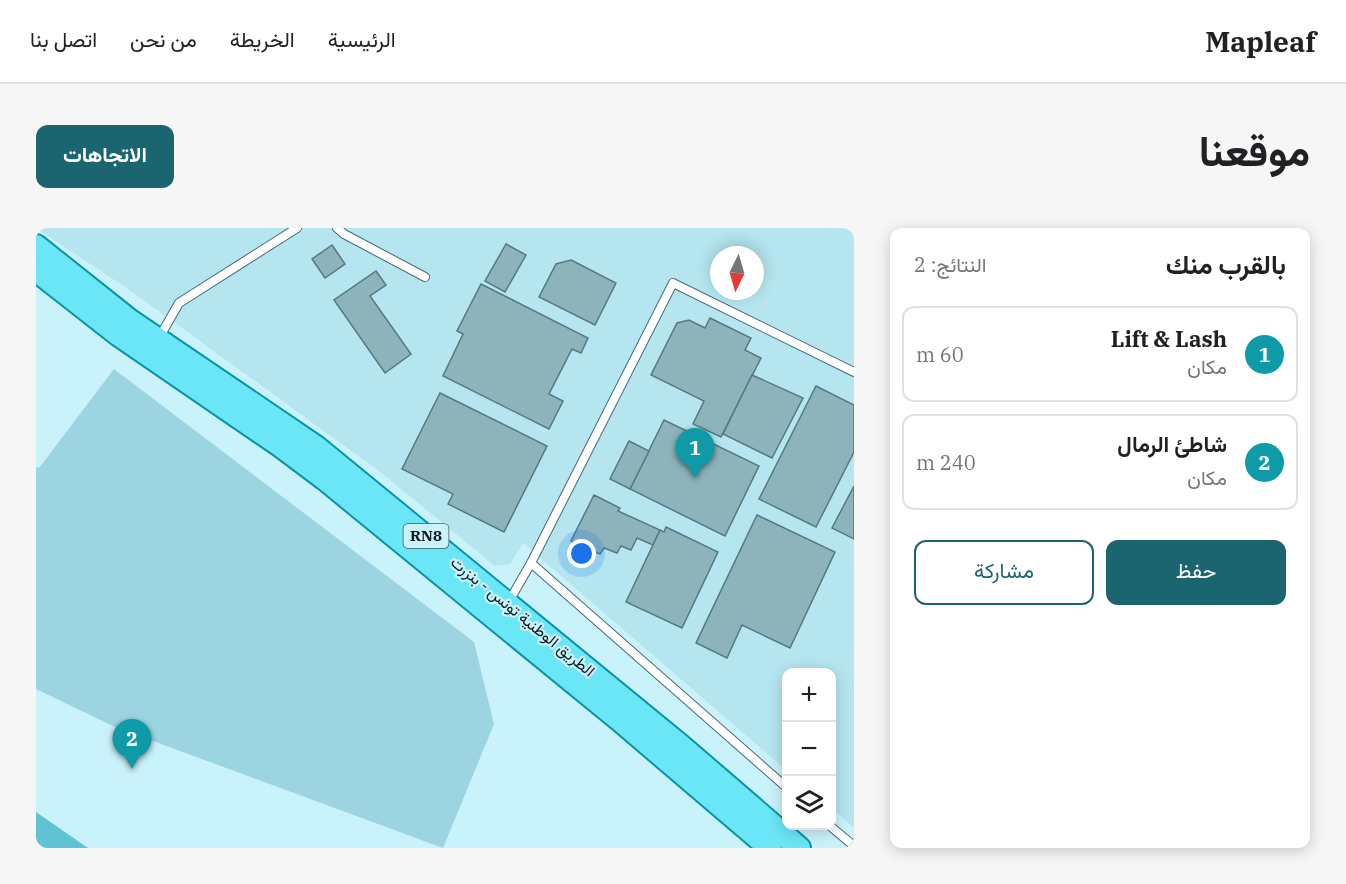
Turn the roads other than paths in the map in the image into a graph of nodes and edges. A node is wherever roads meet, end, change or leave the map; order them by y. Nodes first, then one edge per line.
1 (297, 228) edge
2 (337, 228) edge
3 (36, 246) edge
4 (36, 270) edge
5 (425, 277) dead end
6 (158, 340) junction
7 (854, 372) edge
8 (531, 563) junction
9 (503, 611) junction
10 (782, 783) edge
11 (836, 830) edge
12 (854, 846) edge
13 (770, 848) edge
14 (799, 848) edge

1 - 6 lane
2 - 5 lane
3 - 6 main road, الطريق الوطنية تونس - بنزرت / RN8
4 - 9 main road, الطريق الوطنية تونس - بنزرت / RN8
6 - 9 main road, الطريق الوطنية تونس - بنزرت / RN8
7 - 8 lane
8 - 9 lane
8 - 10 lane
9 - 13 main road, الطريق الوطنية تونس - بنزرت / RN8
9 - 14 main road, الطريق الوطنية تونس - بنزرت / RN8
11 - 12 lane

